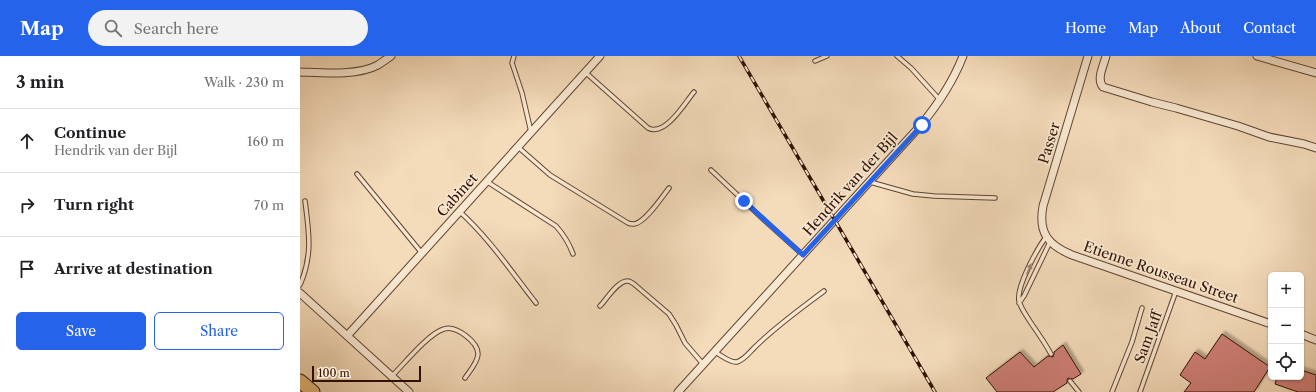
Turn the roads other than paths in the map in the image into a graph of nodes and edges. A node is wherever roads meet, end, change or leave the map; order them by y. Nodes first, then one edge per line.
1 (391, 56) edge
2 (514, 56) edge
3 (600, 56) edge
4 (827, 56) edge
5 (897, 56) edge
6 (964, 56) edge
7 (1088, 56) edge
8 (1106, 56) edge
9 (1257, 56) edge
10 (815, 61) dead end
11 (300, 72) edge
12 (586, 72) junction
13 (1316, 73) edge
14 (694, 92) dead end
15 (940, 101) junction
16 (531, 133) junction
17 (518, 147) junction
18 (1316, 148) edge
19 (711, 170) dead end
20 (357, 174) dead end
21 (486, 181) junction
22 (870, 182) junction
23 (669, 188) dead end
24 (995, 198) dead end
25 (305, 201) dead end
26 (459, 211) junction
27 (1048, 240) junction
28 (422, 252) junction
29 (573, 254) dead end
30 (803, 255) junction
31 (300, 285) edge
32 (1176, 290) junction
33 (824, 291) dead end
34 (300, 292) edge
35 (536, 303) dead end
36 (1019, 303) junction
37 (600, 306) dead end
38 (1142, 308) dead end
39 (1268, 323) edge
40 (1304, 335) edge
41 (347, 336) junction
42 (1316, 340) edge
43 (715, 352) junction
44 (1051, 354) dead end
45 (703, 364) junction
46 (392, 376) junction
47 (465, 378) dead end
48 (300, 380) edge
49 (1070, 381) dead end
50 (313, 392) edge
51 (409, 392) edge
52 (678, 392) edge
53 (1079, 392) edge
54 (1112, 392) edge
55 (1140, 392) edge

1 - 11 street
2 - 16 lane
3 - 12 street, Cabinet
4 - 10 lane
5 - 15 lane
6 - 15 street, Hendrik van der Bijl
7 - 27 street, Passer
8 - 18 street
9 - 13 street
12 - 14 lane
12 - 16 street, Cabinet
15 - 22 street, Hendrik van der Bijl
16 - 17 street, Cabinet
17 - 21 street, Cabinet
17 - 23 lane
19 - 30 lane
20 - 28 lane
21 - 26 street, Cabinet
21 - 29 lane
22 - 24 lane
22 - 30 street, Hendrik van der Bijl
25 - 31 lane
26 - 28 street, Cabinet
26 - 35 lane
27 - 32 street, Etienne Rousseau Street
27 - 36 lane
36 -> 27 lane
28 - 41 street, Cabinet
30 - 43 street, Hendrik van der Bijl
32 - 39 street, Etienne Rousseau Street
32 - 55 lane, Sam Jaff
33 - 43 lane
34 - 41 street
36 - 44 lane
37 - 45 lane
38 - 54 lane
40 - 42 street
41 - 46 street
43 - 45 street, Hendrik van der Bijl
45 - 52 street, Hendrik van der Bijl
46 - 47 lane
46 - 51 street
48 - 50 highway
49 - 53 lane

